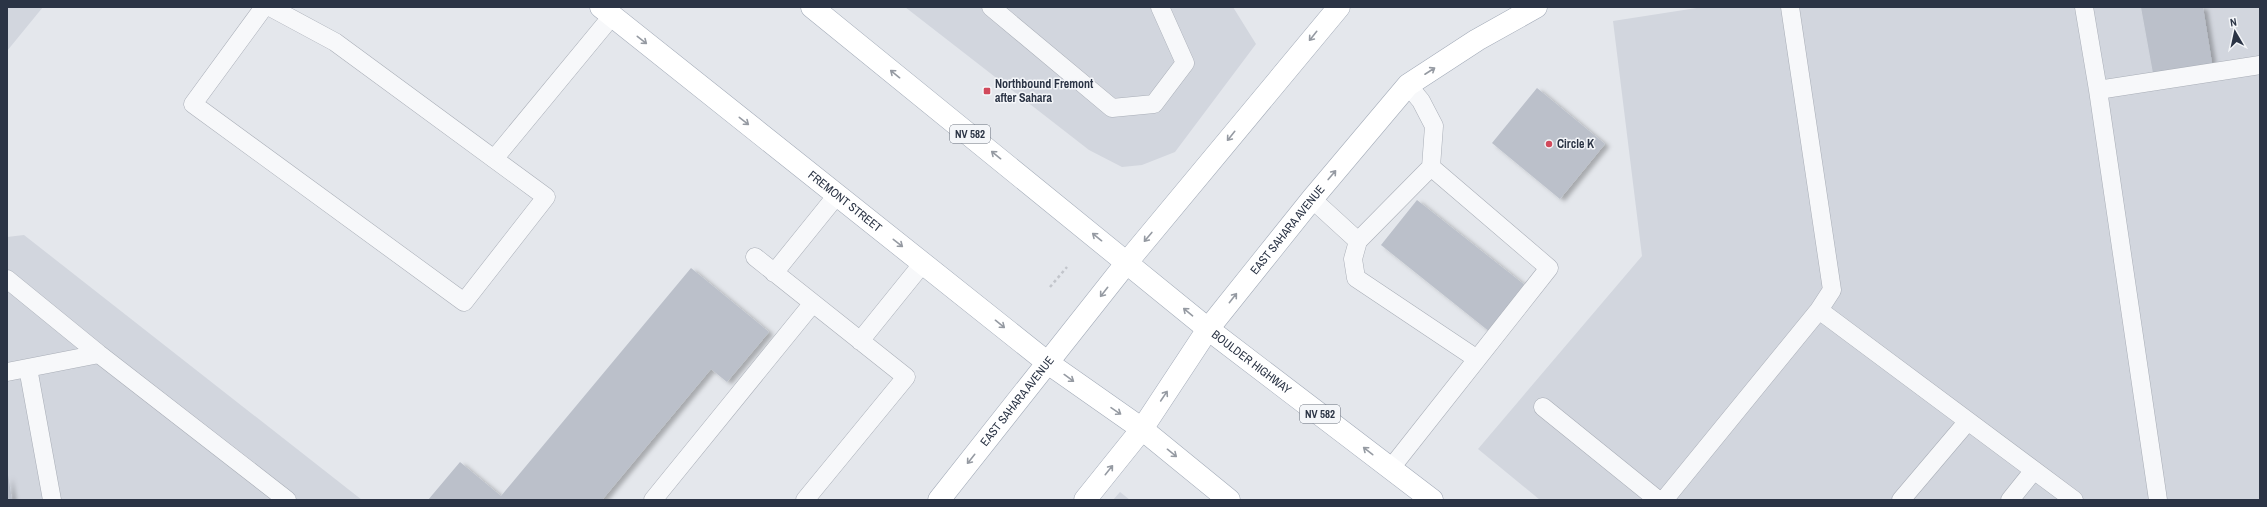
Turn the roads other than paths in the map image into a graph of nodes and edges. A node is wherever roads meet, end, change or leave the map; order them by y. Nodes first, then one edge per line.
1 (264, 7) edge
2 (270, 7) edge
3 (812, 7) edge
4 (991, 7) edge
5 (1160, 7) edge
6 (1339, 7) edge
7 (1536, 7) edge
8 (1790, 7) edge
9 (2084, 7) edge
10 (606, 11) edge
11 (2260, 65) edge
12 (1408, 85) junction
13 (2098, 90) junction
14 (494, 159) junction
15 (1430, 167) junction
16 (837, 195) junction
17 (1312, 199) junction
18 (1358, 241) junction
19 (755, 257) dead end
20 (1128, 261) junction
21 (923, 263) junction
22 (774, 273) junction
23 (7, 279) edge
24 (813, 303) junction
25 (1818, 310) junction
26 (1208, 329) junction
27 (860, 341) junction
28 (99, 354) junction
29 (1477, 359) junction
30 (1048, 363) junction
31 (28, 368) junction
32 (7, 372) edge
33 (1543, 407) dead end
34 (1968, 421) junction
35 (1142, 429) junction
36 (1391, 468) junction
37 (2034, 470) junction
38 (52, 500) edge
39 (287, 500) edge
40 (653, 500) edge
41 (805, 500) edge
42 (939, 500) edge
43 (1084, 500) edge
44 (1229, 500) edge
45 (1432, 500) edge
46 (1658, 500) edge
47 (1664, 500) edge
48 (1901, 500) edge
49 (2010, 500) edge
50 (2074, 500) edge
51 (2158, 500) edge

1 - 14 lane
2 - 14 lane
20 -> 3 main road, NV 582
4 - 5 lane
6 -> 20 main road, EAST SAHARA AVENUE
12 -> 7 main road, EAST SAHARA AVENUE
8 - 25 lane
9 - 13 lane
10 - 14 lane
10 -> 16 main road, FREMONT STREET
11 - 13 lane
12 - 15 lane
17 -> 12 main road, EAST SAHARA AVENUE
13 - 51 lane
15 - 18 lane
15 - 29 lane
16 -> 21 main road, FREMONT STREET
16 - 22 lane
17 - 18 lane
26 -> 17 main road, EAST SAHARA AVENUE
18 - 29 lane
19 - 22 lane
26 -> 20 main road, BOULDER HIGHWAY / NV 582
20 -> 30 main road, EAST SAHARA AVENUE
21 - 27 lane
21 -> 30 main road, FREMONT STREET
22 - 24 lane
23 - 28 lane
24 - 27 lane
24 - 40 lane
25 - 34 lane
25 - 47 lane
35 -> 26 main road, EAST SAHARA AVENUE
36 -> 26 main road, BOULDER HIGHWAY / NV 582
27 - 41 lane
28 - 31 lane
28 - 39 lane
29 - 36 lane
30 -> 35 main road, FREMONT STREET
30 -> 42 main road, EAST SAHARA AVENUE
31 - 32 lane
31 - 38 lane
33 - 46 lane
34 - 37 lane
34 - 48 lane
43 -> 35 main road, EAST SAHARA AVENUE
35 -> 44 main road
36 - 45 main road, BOULDER HIGHWAY / NV 582
37 - 49 lane
37 - 50 lane

